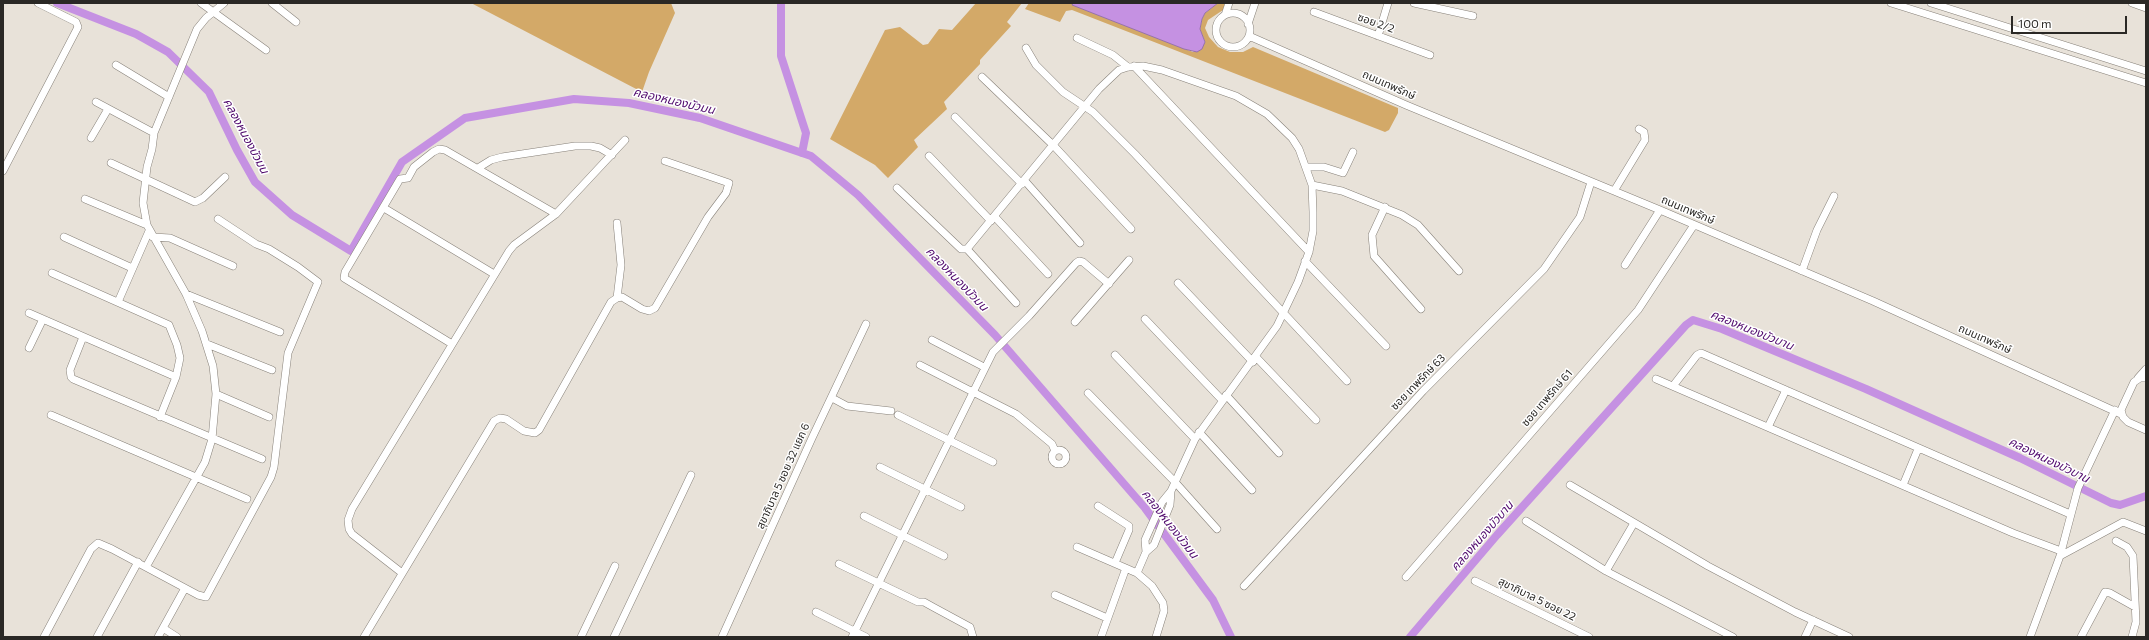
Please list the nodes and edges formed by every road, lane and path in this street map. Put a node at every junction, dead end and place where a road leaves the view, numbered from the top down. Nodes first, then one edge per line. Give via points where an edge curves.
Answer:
1 (38, 3) edge
2 (201, 3) edge
3 (224, 3) edge
4 (272, 3) edge
5 (1229, 3) edge
6 (1255, 3) edge
7 (1388, 3) edge
8 (1414, 3) edge
9 (1891, 3) edge
10 (1931, 3) edge
11 (2132, 3) edge
12 (1443, 6) edge
13 (2146, 8) edge
14 (213, 12) junction
15 (1314, 12) dead end
16 (1225, 15) junction
17 (1472, 16) dead end
18 (296, 22) dead end
19 (1248, 24) junction
20 (1248, 36) junction
21 (1378, 36) junction
22 (1078, 38) dead end
23 (1026, 48) dead end
24 (2078, 49) junction
25 (266, 50) dead end
26 (1430, 55) dead end
27 (2075, 61) junction
28 (116, 65) dead end
29 (1131, 67) junction
30 (2146, 71) edge
31 (982, 77) dead end
32 (2146, 83) edge
33 (169, 97) junction
34 (96, 102) dead end
35 (1084, 108) junction
36 (108, 109) junction
37 (955, 117) dead end
38 (1639, 128) dead end
39 (154, 133) junction
40 (92, 138) dead end
41 (625, 140) dead end
42 (1054, 146) junction
43 (1353, 152) dead end
44 (612, 155) junction
45 (929, 156) dead end
46 (665, 161) dead end
47 (111, 163) dead end
48 (1306, 167) junction
49 (478, 168) junction
50 (3, 171) edge
51 (225, 177) dead end
52 (147, 179) junction
53 (1591, 182) junction
54 (1023, 183) junction
55 (1312, 185) junction
56 (897, 188) dead end
57 (1614, 191) junction
58 (1834, 196) dead end
59 (85, 199) dead end
60 (1385, 207) junction
61 (384, 208) junction
62 (1660, 210) junction
63 (556, 214) junction
64 (218, 219) dead end
65 (993, 219) junction
66 (617, 223) dead end
67 (1694, 225) junction
68 (1131, 229) dead end
69 (150, 231) junction
70 (64, 237) dead end
71 (1080, 243) dead end
72 (967, 249) junction
73 (1309, 252) junction
74 (1129, 260) dead end
75 (1305, 261) junction
76 (1626, 265) dead end
77 (233, 266) dead end
78 (132, 268) junction
79 (1459, 271) dead end
80 (1802, 271) junction
81 (52, 273) dead end
82 (494, 274) junction
83 (1048, 274) dead end
84 (1178, 283) dead end
85 (1109, 284) junction
86 (186, 294) junction
87 (617, 298) junction
88 (118, 302) junction
89 (1016, 303) dead end
90 (1421, 309) dead end
91 (29, 313) dead end
92 (1284, 314) junction
93 (42, 319) junction
94 (1145, 319) dead end
95 (1075, 322) dead end
96 (866, 324) dead end
97 (280, 332) dead end
98 (83, 337) junction
99 (932, 340) dead end
100 (207, 344) junction
101 (452, 344) junction
102 (1386, 346) dead end
103 (29, 348) dead end
104 (1115, 355) dead end
105 (1254, 359) junction
106 (920, 365) dead end
107 (984, 367) junction
108 (2146, 369) edge
109 (272, 370) dead end
110 (176, 377) junction
111 (2146, 378) edge
112 (1656, 379) dead end
113 (2136, 380) junction
114 (1347, 381) dead end
115 (1673, 386) junction
116 (1786, 390) junction
117 (973, 391) junction
118 (1088, 393) dead end
119 (216, 394) junction
120 (832, 398) junction
121 (1224, 398) junction
122 (2118, 412) junction
123 (52, 414) dead end
124 (160, 417) junction
125 (269, 417) dead end
126 (1316, 420) dead end
127 (1768, 427) junction
128 (2146, 430) edge
129 (1199, 432) junction
130 (212, 439) junction
131 (1196, 439) junction
132 (949, 440) junction
133 (1918, 449) junction
134 (1055, 451) dead end
135 (1279, 453) dead end
136 (262, 459) dead end
137 (993, 462) dead end
138 (880, 467) dead end
139 (691, 475) dead end
140 (197, 477) junction
141 (1175, 482) junction
142 (1570, 485) dead end
143 (1903, 485) junction
144 (925, 489) junction
145 (1252, 490) dead end
146 (1171, 491) junction
147 (247, 499) dead end
148 (1098, 506) dead end
149 (961, 507) dead end
150 (2070, 514) junction
151 (864, 516) dead end
152 (1526, 521) dead end
153 (1634, 523) junction
154 (1216, 529) dead end
155 (2146, 531) edge
156 (902, 536) junction
157 (2116, 541) dead end
158 (1077, 547) dead end
159 (1146, 552) junction
160 (2060, 553) junction
161 (944, 556) dead end
162 (138, 562) junction
163 (1115, 563) junction
164 (839, 564) dead end
165 (616, 566) dead end
166 (146, 567) junction
167 (1126, 568) junction
168 (1606, 571) junction
169 (402, 573) junction
170 (1137, 573) junction
171 (1406, 577) dead end
172 (1475, 580) dead end
173 (879, 583) junction
174 (1244, 586) dead end
175 (185, 588) junction
176 (1055, 595) dead end
177 (2135, 607) junction
178 (816, 612) dead end
179 (1107, 618) junction
180 (1813, 620) junction
181 (163, 628) junction
182 (854, 634) edge
183 (1160, 636) edge
184 (44, 637) edge
185 (97, 637) edge
186 (158, 637) edge
187 (177, 637) edge
188 (364, 637) edge
189 (581, 637) edge
190 (614, 637) edge
191 (722, 637) edge
192 (866, 637) edge
193 (973, 637) edge
194 (1101, 637) edge
195 (1589, 637) edge
196 (1733, 637) edge
197 (1805, 637) edge
198 (1849, 637) edge
199 (2030, 637) edge
200 (2081, 637) edge
201 (2132, 637) edge

1 - 50 street via 76,22 78,27
2 - 14 street
3 - 14 street
4 - 18 street
5 - 16 street
6 - 19 street
7 - 21 street
8 - 12 street
9 - 27 street
10 - 24 street
11 - 13 street
12 - 17 street
14 - 25 street
14 - 33 street via 197,29
15 - 21 street, ซอย 2/2
16 - 19 street via 1236,13
16 - 20 street via 1216,28 1222,42 1231,47 1237,46 1246,41
19 - 20 street
20 - 53 street, ถนนเทพรักษ์
21 - 26 street, ซอย 2/2
22 - 29 street
23 - 35 street via 1036,65 1063,92
24 - 27 street
24 - 30 street
27 - 32 street
28 - 33 street
29 - 35 street via 1112,75
29 - 48 street via 1162,70 1250,103 1267,114 1292,138
29 - 73 street
31 - 42 street
33 - 39 street
34 - 36 street
35 - 42 street
35 - 92 street via 1093,112 1135,154
36 - 39 street
36 - 40 street
37 - 54 street
38 - 57 street via 1644,132 1645,140
39 - 52 street
41 - 44 street
42 - 54 street
42 - 68 street
43 - 48 street via 1343,172 1324,167
44 - 49 street via 592,146 575,146 502,157
44 - 63 street
45 - 65 street
46 - 87 street via 729,183 726,193 708,217 655,308 649,311 622,297
47 - 52 street
48 - 55 street
49 - 61 street via 451,152 439,149 414,167 408,178 400,179
49 - 63 street
51 - 52 street via 203,198 195,202
52 - 69 street via 142,203
53 - 57 street, ถนนเทพรักษ์
53 - 174 street, ซอย เทพรักษ์ 63 via 1580,217 1544,269 1424,391
54 - 65 street
54 - 71 street
55 - 60 street via 1342,191
55 - 73 street via 1313,231
56 - 72 street via 961,250
57 - 62 street, ถนนเทพรักษ์
58 - 80 street via 1817,230
59 - 69 street
60 - 79 street via 1418,225
60 - 90 street via 1372,235 1374,256
61 - 82 street
61 - 101 street via 345,272 344,278
62 - 67 street, ถนนเทพรักษ์
62 - 76 street
63 - 82 street via 514,245
64 - 175 street via 298,267 318,282 288,353 271,477 209,593 202,597
65 - 72 street
65 - 83 street
66 - 87 street via 620,265
67 - 80 street, ถนนเทพรักษ์
67 - 171 street, ซอย เทพรักษ์ 61 via 1638,310
69 - 77 street
69 - 78 street
69 - 86 street
70 - 78 street
72 - 89 street
73 - 75 street
74 - 85 street
75 - 92 street
75 - 102 street
78 - 88 street
80 - 122 street, ถนนเทพรักษ์
81 - 88 street
82 - 101 street
84 - 105 street
85 - 95 street
85 - 107 street via 1079,261 996,348
86 - 97 street
86 - 100 street
87 - 169 street via 607,309 539,430 530,433 500,418 490,424
88 - 110 street via 169,325 179,352
91 - 93 street
92 - 105 street
92 - 114 street
93 - 98 street
93 - 103 street
94 - 121 street
96 - 120 street, สุขาภิบาล 5 ซอย 32 แยก 6
98 - 110 street
98 - 124 street via 70,370 71,377
99 - 107 street
100 - 109 street
100 - 119 street via 213,366
101 - 169 street via 356,502 348,520 352,534
104 - 131 street
105 - 121 street
105 - 126 street
106 - 117 street
107 - 117 street
108 - 113 street
110 - 124 street
111 - 113 street
112 - 115 street
113 - 122 street
115 - 116 street via 1701,353
115 - 127 street
116 - 127 street
116 - 133 street
117 - 132 street
117 - 134 street via 1016,414 1052,444
118 - 141 street
119 - 125 street
119 - 130 street
120 - 132 street via 847,406 894,413
120 - 191 street, สุขาภิบาล 5 ซอย 32 แยก 6 via 814,432
121 - 129 street
121 - 135 street
122 - 128 street, ถนนเทพรักษ์ via 2128,422
122 - 150 street via 2086,470
123 - 140 street
124 - 130 street
127 - 143 street
129 - 131 street
129 - 145 street
130 - 136 street
130 - 140 street
131 - 141 street
132 - 137 street
132 - 144 street
133 - 143 street
133 - 150 street
138 - 144 street
139 - 190 street
140 - 147 street
140 - 166 street
141 - 146 street
141 - 154 street
142 - 153 street
143 - 160 street
144 - 149 street
144 - 156 street
146 - 159 street via 1162,502 1145,540
146 - 159 street via 1170,505 1154,546
148 - 163 street via 1129,526
150 - 160 street
151 - 156 street
152 - 168 street
153 - 168 street
153 - 180 street via 1708,566
155 - 160 street via 2123,522
156 - 161 street
156 - 173 street
157 - 177 street via 2127,547 2133,556
158 - 163 street
159 - 170 street
160 - 199 street
162 - 166 street
162 - 184 street via 101,543 95,544
162 - 185 street
163 - 167 street
164 - 173 street
165 - 189 street
166 - 175 street
167 - 170 street
167 - 179 street
168 - 196 street
169 - 188 street
170 - 183 street via 1152,586 1163,604
172 - 195 street, สุขาภิบาล 5 ซอย 22
173 - 182 street
173 - 193 street via 918,602 924,602 970,627
175 - 181 street
176 - 179 street
177 - 200 street via 2110,593 2104,593
177 - 201 street via 2136,622
178 - 182 street
179 - 194 street
180 - 197 street
180 - 198 street
181 - 186 street
181 - 187 street
182 - 192 street

